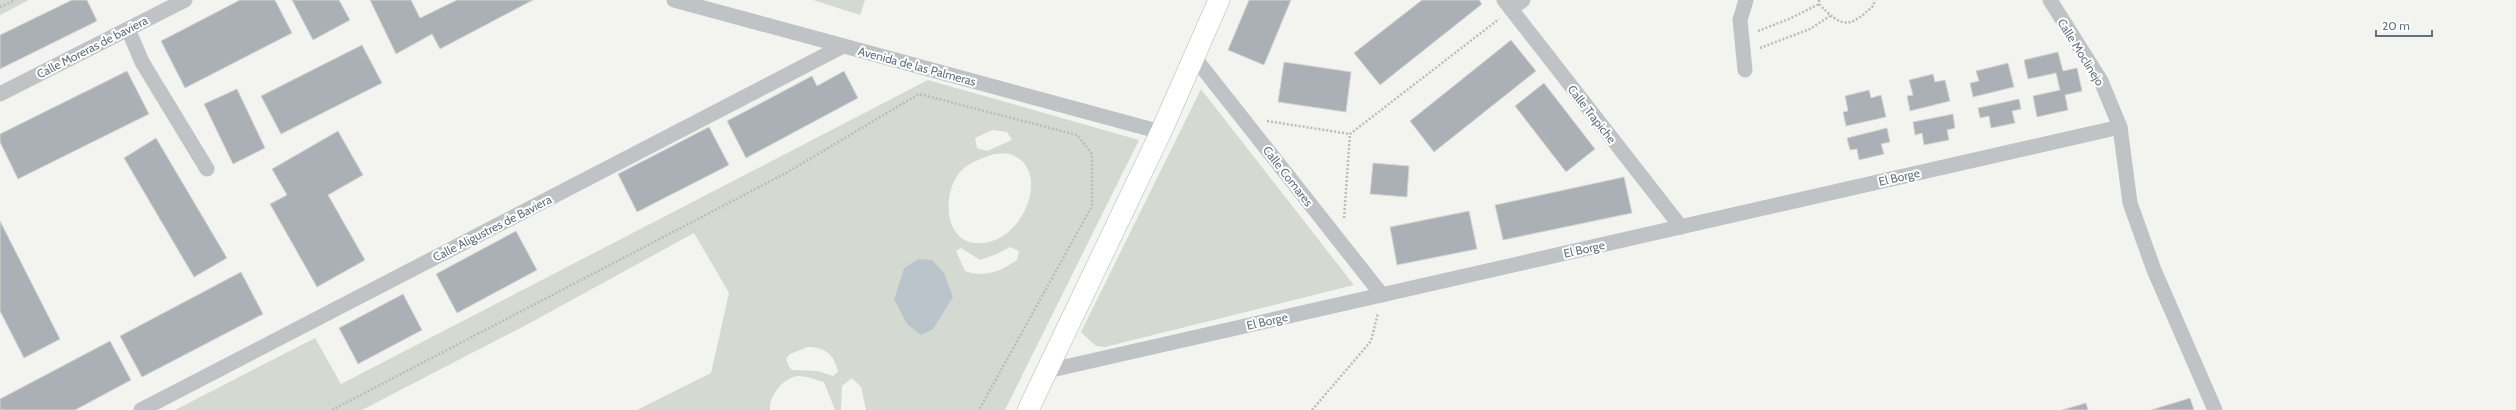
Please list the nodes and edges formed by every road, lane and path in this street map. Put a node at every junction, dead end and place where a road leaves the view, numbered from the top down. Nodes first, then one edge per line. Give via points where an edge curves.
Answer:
1 (15, 0) edge
2 (185, 0) edge
3 (674, 0) edge
4 (1219, 0) edge
5 (1524, 0) edge
6 (1746, 0) edge
7 (1819, 0) edge
8 (1874, 0) edge
9 (2050, 0) edge
10 (1819, 4) junction
11 (1508, 5) edge
12 (0, 7) edge
13 (1830, 16) junction
14 (128, 29) junction
15 (1742, 34) junction
16 (843, 46) junction
17 (1743, 51) junction
18 (1194, 57) junction
19 (1745, 70) dead end
20 (0, 94) edge
21 (1242, 118) junction
22 (2120, 127) junction
23 (1161, 132) junction
24 (1350, 134) junction
25 (207, 169) dead end
26 (1680, 228) junction
27 (1342, 244) junction
28 (1382, 295) junction
29 (1047, 371) junction
30 (141, 410) edge
31 (332, 410) edge
32 (979, 410) edge
33 (1028, 410) edge
34 (1312, 410) edge
35 (2216, 410) edge

1 - 12 path
2 - 14 street, Calle Moreras de baviera
3 - 16 street, Avenida de las Palmeras
4 - 18 street
5 - 11 street
6 - 15 street via 1740,20
7 - 10 path
8 - 13 path via 1874,5 1857,21 1850,23 1835,20
9 - 22 street, Calle Moclinejo via 2100,81
10 - 13 path
10 - 15 path via 1762,30
11 - 24 path
11 - 26 street, Calle Trapiche
13 - 17 path via 1810,29 1766,47
14 - 20 street, Calle Moreras de baviera
14 - 25 street via 142,62
15 - 17 street
16 - 23 street, Avenida de las Palmeras
16 - 30 street, Calle Aligustres de Baviera
17 - 19 street
18 - 21 street, Calle Comares
18 - 23 street
21 - 24 path
21 - 27 street, Calle Comares
22 - 26 street, El Borge
22 - 35 street, Calle Moclinejo via 2130,202 2154,270
23 - 29 street
24 - 27 path
26 - 28 street, El Borge
27 - 28 street, Calle Comares
28 - 29 street, El Borge
28 - 34 path via 1371,341
29 - 33 street
31 - 32 path via 786,173 919,94 1077,135 1092,154 1092,206

